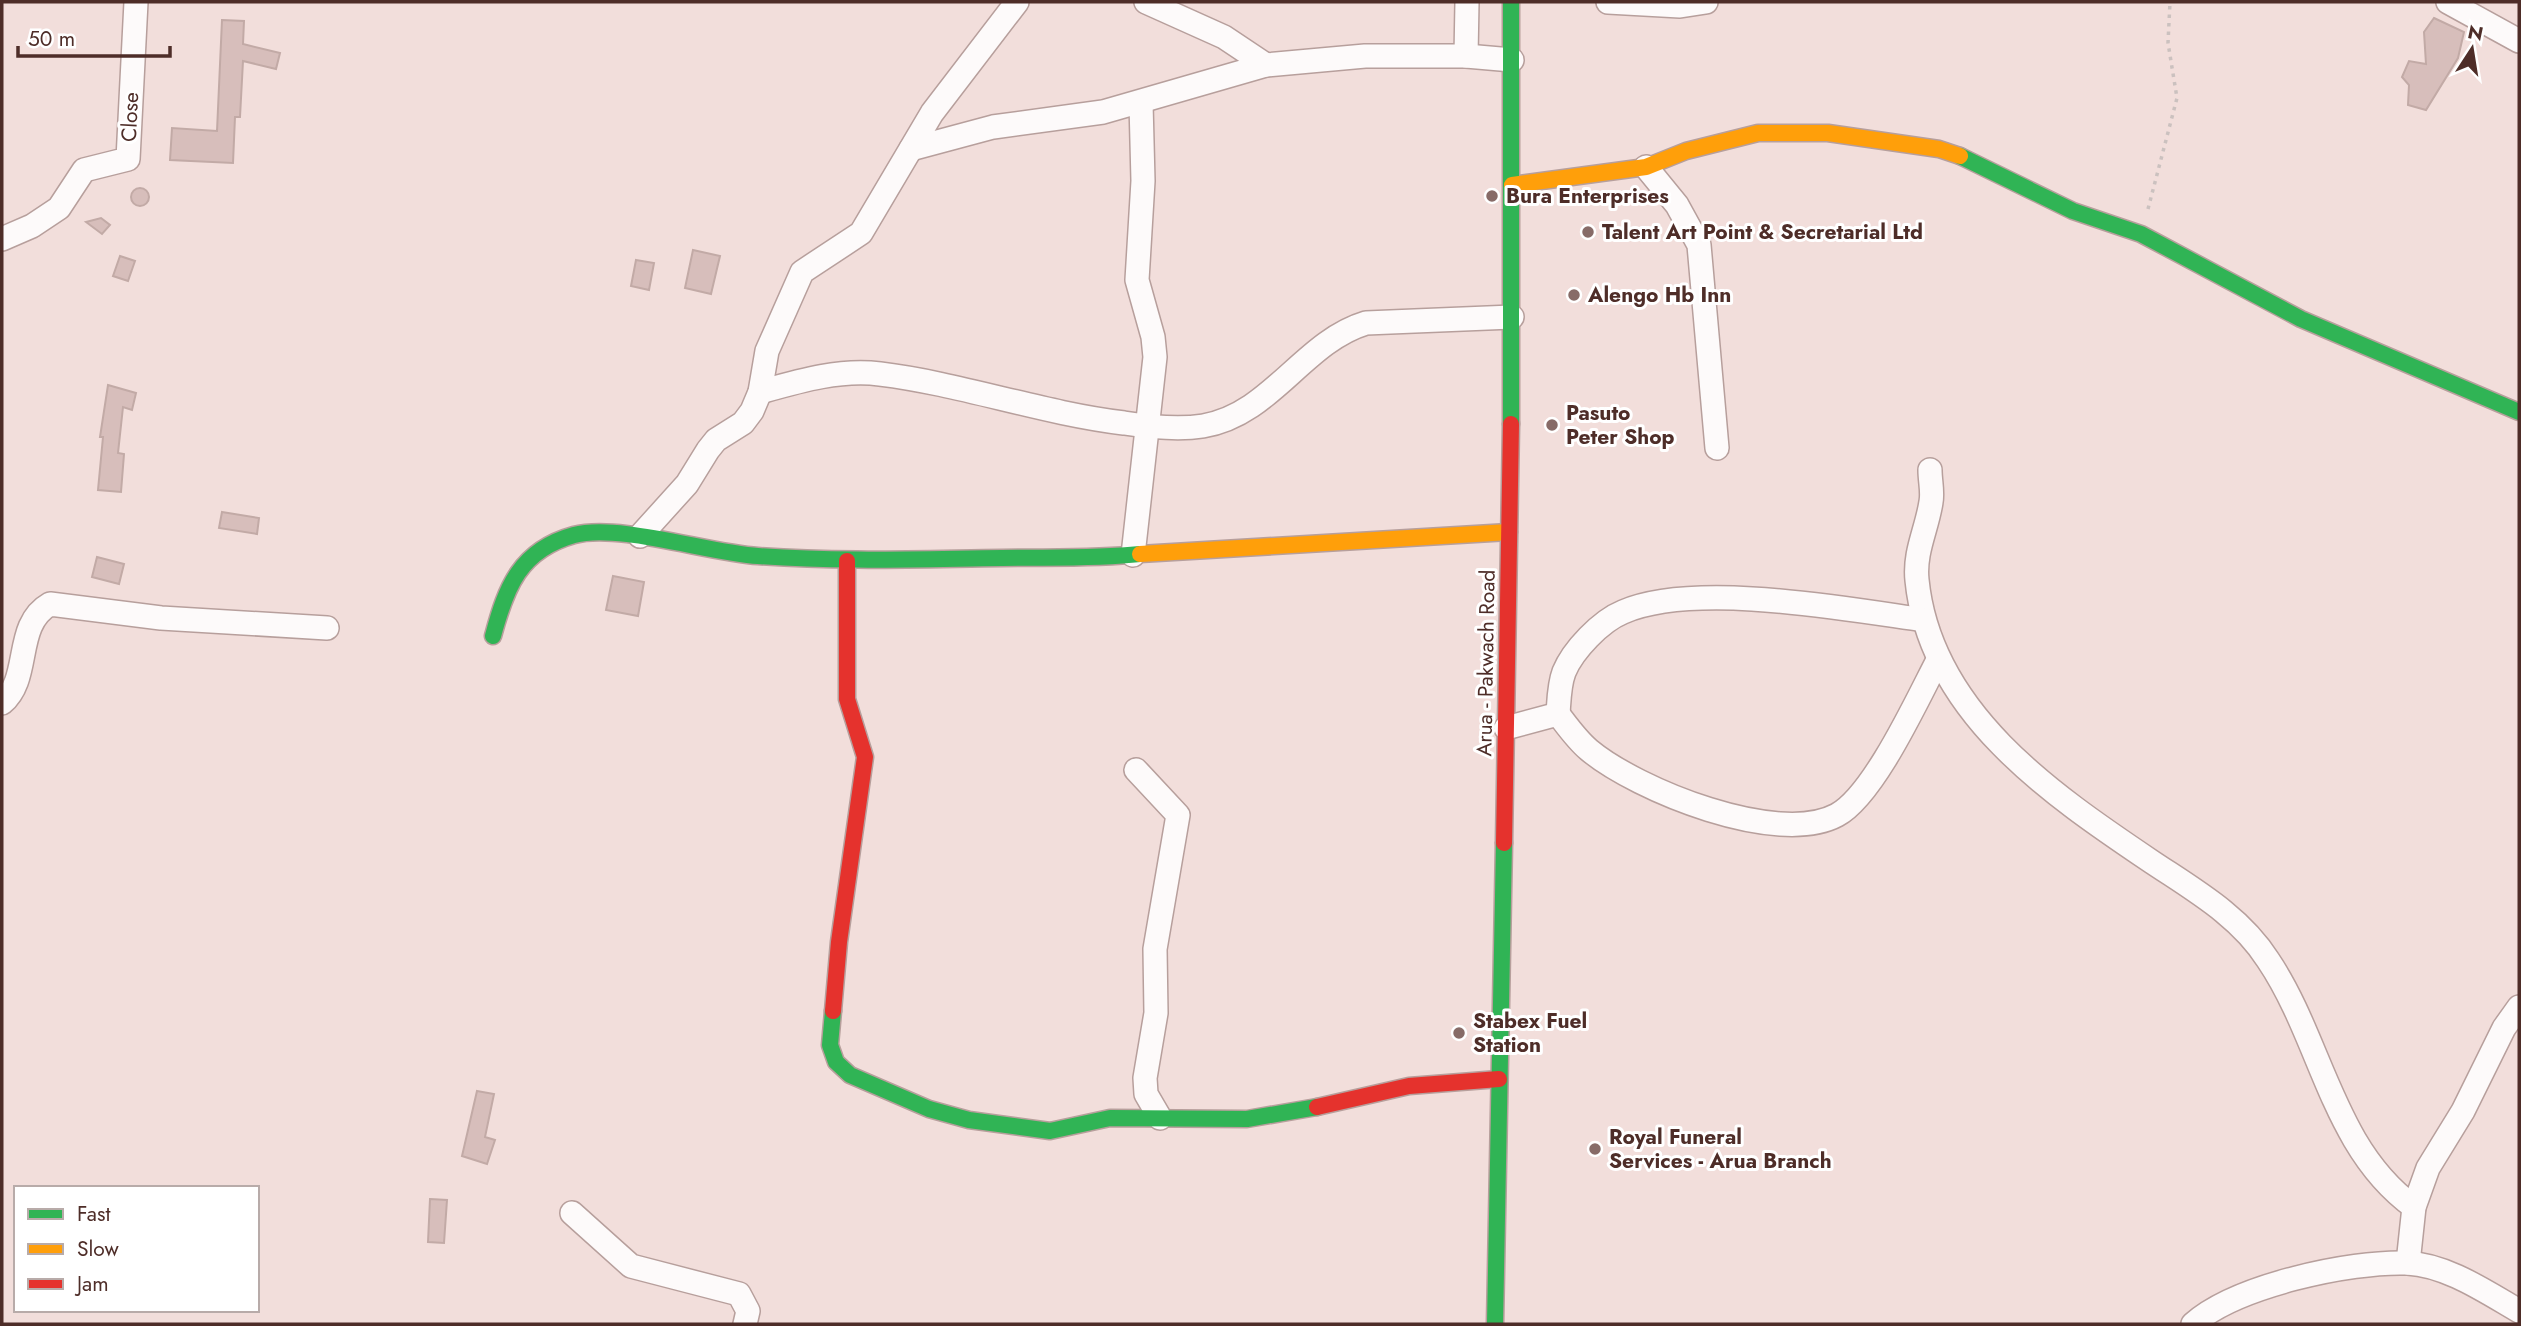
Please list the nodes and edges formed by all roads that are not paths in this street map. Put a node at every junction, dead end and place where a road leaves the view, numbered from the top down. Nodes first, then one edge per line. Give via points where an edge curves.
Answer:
1 (136, 2) edge
2 (1017, 2) edge
3 (1146, 2) edge
4 (1467, 2) edge
5 (1511, 2) edge
6 (1608, 2) edge
7 (1706, 2) edge
8 (2448, 2) edge
9 (2519, 41) edge
10 (1466, 56) junction
11 (1512, 60) junction
12 (1266, 65) junction
13 (1141, 103) junction
14 (911, 149) junction
15 (1646, 167) junction
16 (1512, 185) junction
17 (2, 239) edge
18 (1512, 317) junction
19 (760, 392) junction
20 (2519, 412) edge
21 (1146, 426) junction
22 (1717, 448) dead end
23 (1930, 470) dead end
24 (1509, 532) junction
25 (640, 536) junction
26 (1133, 555) junction
27 (847, 561) junction
28 (1924, 620) junction
29 (327, 628) dead end
30 (494, 636) dead end
31 (1938, 660) junction
32 (2, 703) edge
33 (1558, 714) junction
34 (1506, 728) junction
35 (1136, 770) dead end
36 (2519, 1007) edge
37 (1500, 1079) junction
38 (1160, 1118) junction
39 (2414, 1207) junction
40 (572, 1213) dead end
41 (2408, 1263) junction
42 (2519, 1311) edge
43 (746, 1324) edge
44 (1495, 1324) edge
45 (2193, 1324) edge

1 - 17 street, Close via 128,159 83,170 59,208
2 - 14 street via 932,113
3 - 12 street via 1224,37
4 - 10 street
5 - 11 street, Arua - Pakwach Road
6 - 7 street via 1663,6
8 - 9 street
10 - 11 street
10 - 12 street via 1365,56
11 - 16 street, Arua - Pakwach Road
12 - 13 street
13 - 14 street via 1085,116 993,127
13 - 21 street via 1138,280 1155,347
14 - 19 street via 861,233 803,272 767,351
15 - 16 street
15 - 20 street via 1686,151 1758,133 1828,133 1886,140 1970,159 2073,211 2141,234 2301,319
15 - 22 street via 1677,205 1699,246
16 - 18 street, Arua - Pakwach Road
18 - 21 street via 1366,323 1334,338 1242,413 1202,426
18 - 24 street, Arua - Pakwach Road
19 - 21 street via 832,374 879,374 1079,418
19 - 25 street via 743,423 716,440 687,484
21 - 26 street
23 - 28 street via 1932,499 1917,579
24 - 26 street
24 - 34 street, Arua - Pakwach Road
25 - 27 street via 743,554
25 - 30 street via 575,535 547,547 514,575
26 - 27 street
27 - 38 street via 847,699 865,757 839,942 831,1032 836,1062 850,1075 891,1094 969,1120 1050,1131 1110,1118
28 - 31 street
28 - 33 street via 1761,601 1683,598 1643,606 1620,612 1579,650 1565,671
29 - 32 street via 208,622 50,604 28,627 13,688
31 - 33 street via 1865,786 1838,814 1810,823 1751,822 1656,788 1588,750
31 - 39 street via 1979,721 2066,804 2237,923 2268,959 2365,1158 2386,1185
33 - 34 street
34 - 37 street, Arua - Pakwach Road
35 - 38 street via 1178,815 1155,949 1156,1013 1144,1078 1146,1094
36 - 39 street via 2428,1168
37 - 38 street via 1409,1086 1247,1119
37 - 44 street, Arua - Pakwach Road
39 - 41 street
40 - 43 street via 631,1266 739,1294 748,1311
41 - 42 street via 2465,1280
41 - 45 street via 2288,1280 2205,1314

